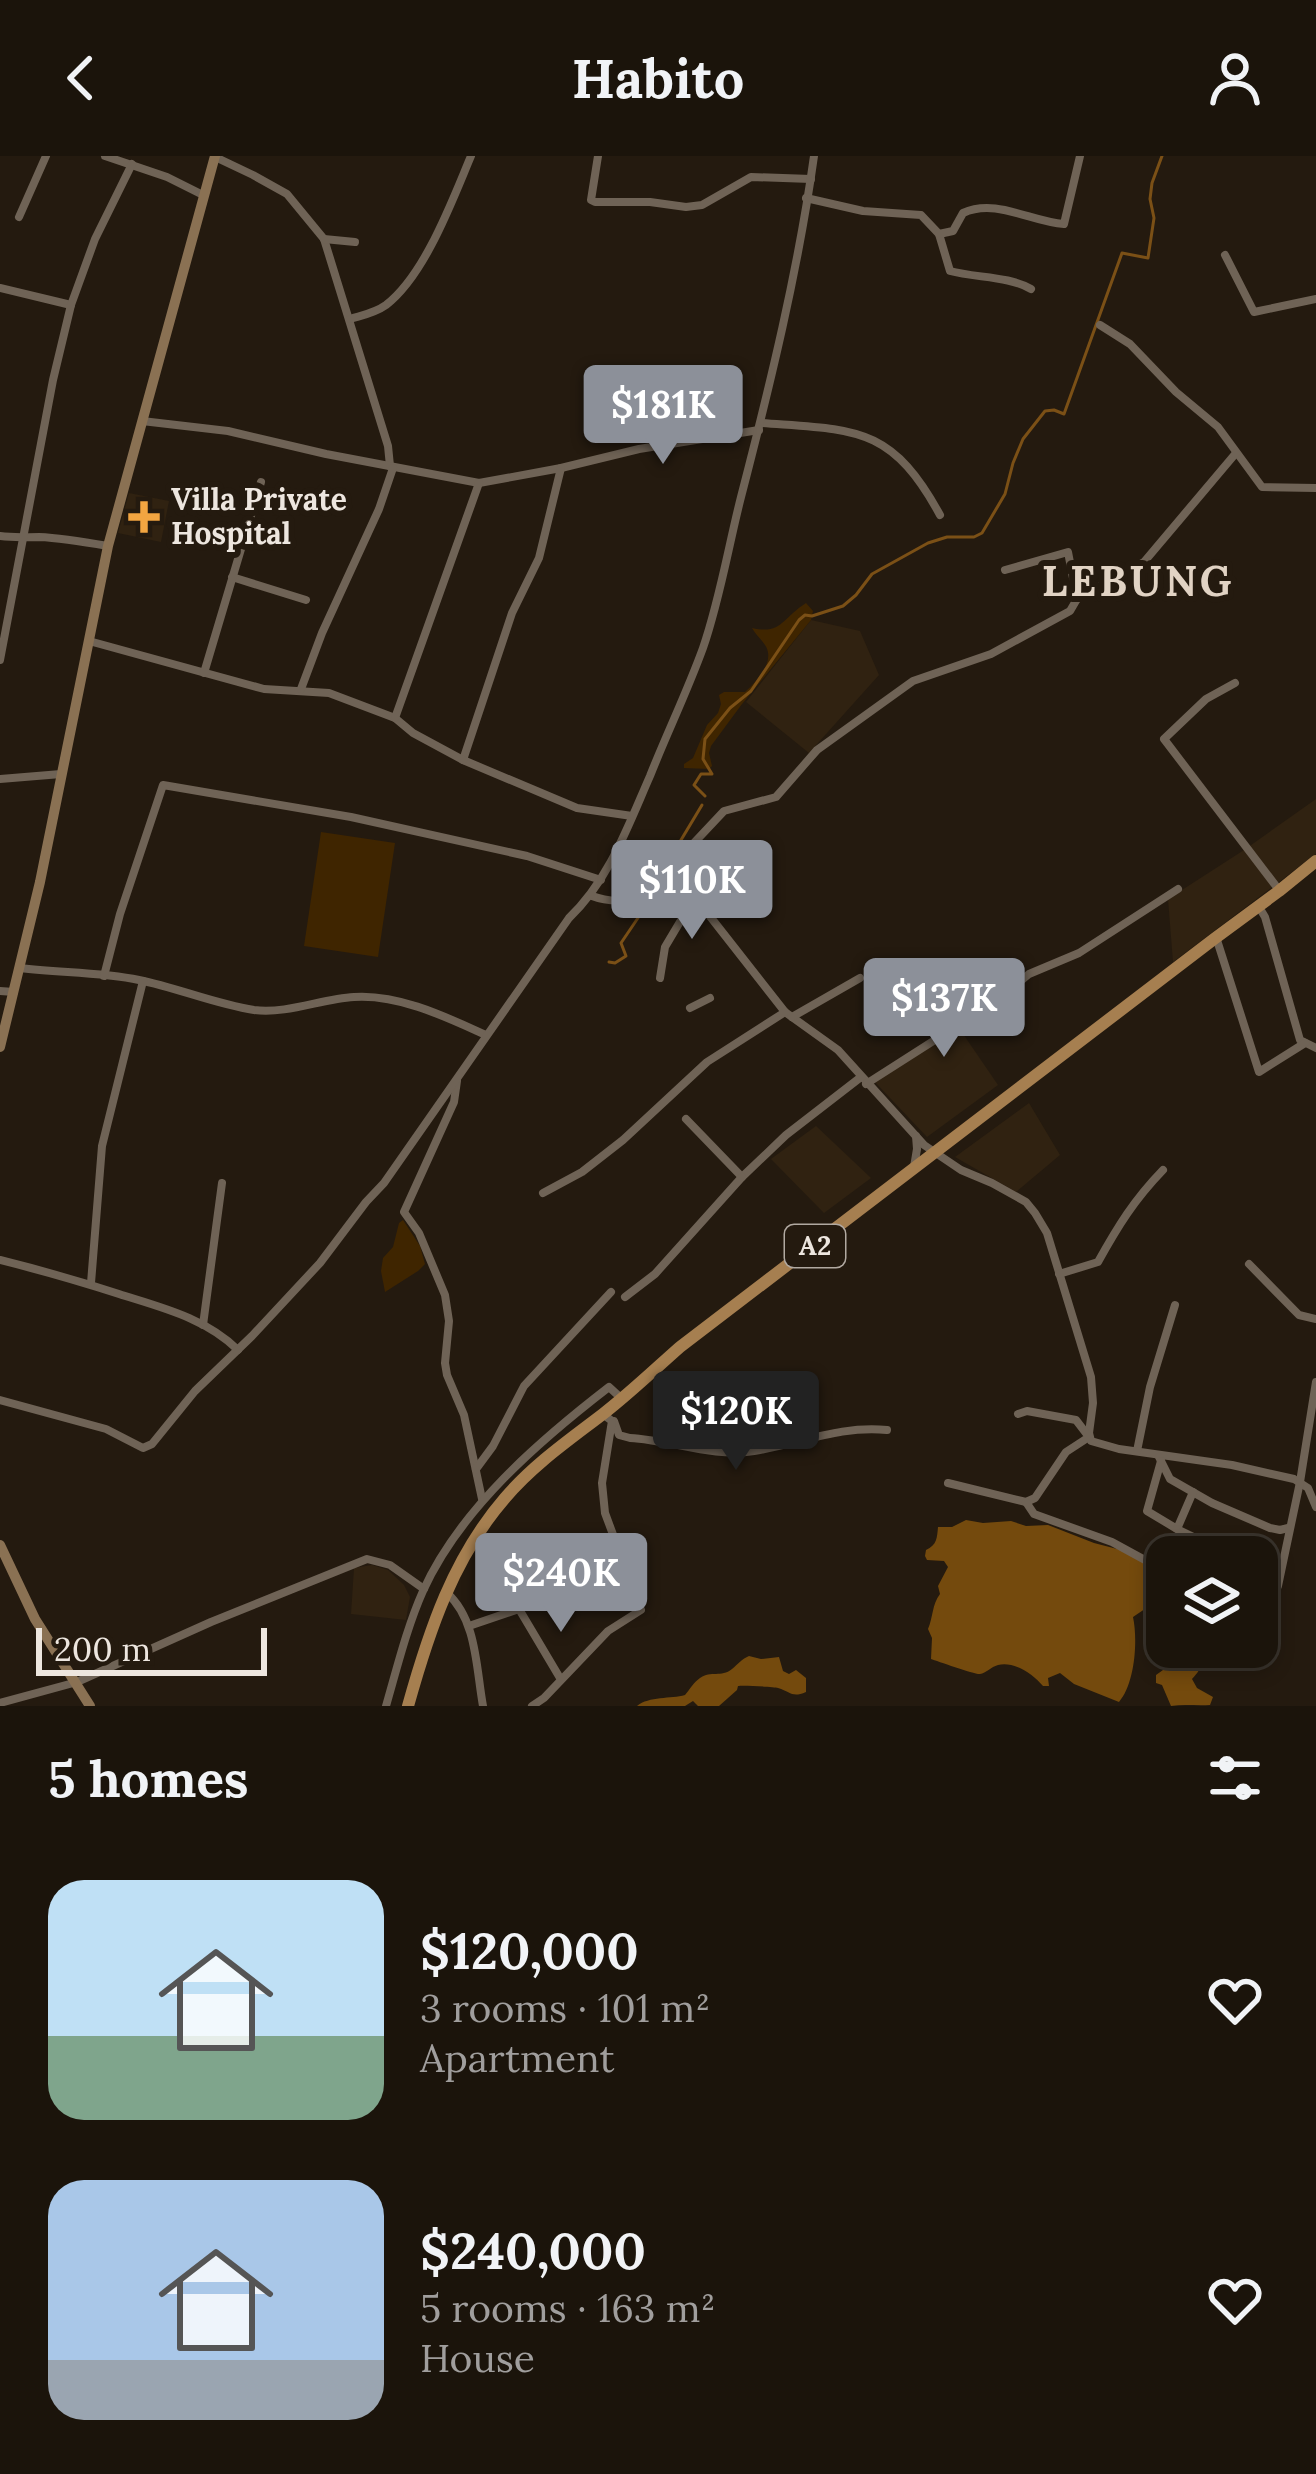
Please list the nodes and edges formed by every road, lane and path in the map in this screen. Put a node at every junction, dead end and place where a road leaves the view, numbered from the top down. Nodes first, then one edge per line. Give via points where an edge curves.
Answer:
1 (46, 156) edge
2 (105, 156) edge
3 (472, 156) edge
4 (598, 156) edge
5 (814, 156) edge
6 (1081, 156) edge
7 (215, 157) edge
8 (132, 164) junction
9 (811, 179) junction
10 (203, 195) junction
11 (806, 198) junction
12 (19, 217) dead end
13 (939, 234) junction
14 (324, 239) junction
15 (355, 242) dead end
16 (1225, 255) dead end
17 (0, 288) edge
18 (1031, 289) dead end
19 (1316, 299) edge
20 (71, 305) junction
21 (350, 319) junction
22 (1100, 326) dead end
23 (142, 421) junction
24 (761, 426) junction
25 (1236, 453) junction
26 (391, 467) junction
27 (561, 468) junction
28 (261, 482) dead end
29 (479, 483) junction
30 (1316, 488) edge
31 (940, 515) dead end
32 (0, 536) edge
33 (21, 539) junction
34 (108, 546) junction
35 (1005, 570) dead end
36 (232, 577) junction
37 (1077, 599) junction
38 (305, 600) dead end
39 (87, 640) junction
40 (0, 660) edge
41 (204, 673) junction
42 (1234, 683) dead end
43 (301, 689) junction
44 (395, 718) junction
45 (464, 760) junction
46 (62, 774) junction
47 (0, 779) edge
48 (632, 816) junction
49 (1316, 860) edge
50 (602, 880) junction
51 (1178, 889) dead end
52 (1280, 891) junction
53 (592, 896) junction
54 (691, 900) junction
55 (1259, 907) junction
56 (1216, 937) junction
57 (18, 968) junction
58 (104, 976) junction
59 (660, 978) dead end
60 (860, 978) dead end
61 (143, 981) junction
62 (7, 991) edge
63 (710, 998) dead end
64 (690, 1008) dead end
65 (789, 1015) junction
66 (486, 1035) junction
67 (1305, 1043) junction
68 (0, 1047) edge
69 (1316, 1048) edge
70 (457, 1080) junction
71 (863, 1081) junction
72 (686, 1119) dead end
73 (916, 1136) junction
74 (933, 1153) junction
75 (913, 1169) junction
76 (1163, 1170) dead end
77 (742, 1177) junction
78 (222, 1184) dead end
79 (543, 1193) dead end
80 (0, 1260) edge
81 (1249, 1264) dead end
82 (1059, 1274) junction
83 (91, 1283) junction
84 (611, 1292) dead end
85 (625, 1297) dead end
86 (1175, 1305) dead end
87 (1316, 1319) edge
88 (203, 1325) junction
89 (238, 1350) junction
90 (1316, 1382) edge
91 (621, 1398) junction
92 (0, 1400) edge
93 (1018, 1414) dead end
94 (607, 1417) junction
95 (886, 1430) dead end
96 (1089, 1437) junction
97 (1137, 1451) junction
98 (1305, 1453) junction
99 (1316, 1454) edge
100 (1160, 1459) junction
101 (476, 1469) junction
102 (1300, 1482) junction
103 (948, 1483) dead end
104 (1193, 1492) junction
105 (482, 1499) junction
106 (1026, 1502) junction
107 (1316, 1507) edge
108 (1288, 1528) junction
109 (1177, 1529) junction
110 (1191, 1536) edge
111 (0, 1545) edge
112 (622, 1559) junction
113 (1146, 1561) edge
114 (1280, 1569) joint
115 (1278, 1586) dead end
116 (424, 1589) junction
117 (446, 1592) junction
118 (519, 1609) junction
119 (469, 1626) junction
120 (561, 1680) junction
121 (77, 1682) junction
122 (393, 1683) junction
123 (413, 1689) junction
124 (0, 1703) edge
125 (90, 1706) edge
126 (386, 1706) edge
127 (408, 1706) edge
128 (482, 1706) edge
129 (532, 1706) edge

1 - 12 street
2 - 8 street
3 - 21 street via 410,278 388,303
4 - 9 street via 595,202 686,207 751,177
5 - 9 street
6 - 13 street via 1064,224 979,208
7 - 10 main road
7 - 14 street via 287,194
8 - 10 street
8 - 20 street
9 - 11 street
10 - 23 main road
11 - 13 street via 921,215
11 - 24 street
13 - 18 street via 950,272
14 - 15 street
14 - 21 street
16 - 19 street via 1254,312
17 - 20 street
20 - 33 street
21 - 26 street
22 - 25 street via 1152,364
23 - 26 street via 228,430
23 - 34 main road
24 - 27 street
24 - 31 street via 847,430 880,441 912,470
24 - 48 street via 702,650
25 - 30 street via 1262,487
25 - 37 street via 1144,562
26 - 29 street
26 - 43 street
27 - 29 street
27 - 45 street via 539,557
28 - 36 street
29 - 44 street
32 - 33 street
33 - 34 street
33 - 40 street
34 - 39 main road
35 - 37 street via 1068,552
36 - 38 street
36 - 41 street
37 - 54 street via 1070,611 991,654 914,681 817,751 776,797 724,811 692,845
39 - 41 street
39 - 46 main road
41 - 43 street via 264,689
42 - 52 street via 1164,739
43 - 44 street
44 - 45 street
45 - 48 street via 577,808
46 - 47 street
46 - 57 main road
48 - 50 street
49 - 52 main road, A2
50 - 53 street
50 - 58 street via 351,817 163,785
51 - 71 street
52 - 55 main road, A2
53 - 54 street
53 - 66 street
54 - 59 street via 665,947
54 - 65 street
55 - 56 main road, A2
55 - 67 street
56 - 67 street via 1259,1072
56 - 74 main road, A2
57 - 58 street
57 - 62 main road
58 - 61 street
60 - 65 street
61 - 66 street via 270,1011 372,997
61 - 83 street via 102,1146
62 - 68 main road
63 - 64 street
65 - 71 street via 838,1050
65 - 79 street via 707,1062 623,1140
66 - 70 street
67 - 69 street
70 - 89 street via 320,1263
70 - 101 street via 404,1213 445,1295 447,1375
71 - 73 street
71 - 77 street
72 - 77 street
73 - 74 street
73 - 75 street
74 - 75 main road, A2
74 - 82 street via 1026,1202 1047,1233
75 - 91 main road, A2
76 - 82 street via 1114,1229 1099,1262
77 - 85 street
78 - 88 street
80 - 83 street
81 - 87 street via 1299,1315
82 - 96 street via 1091,1378
83 - 88 street
84 - 101 street via 524,1386
86 - 97 street
88 - 89 street
89 - 92 street via 143,1448 106,1429
90 - 98 street
91 - 94 main road, A2
91 - 105 street via 609,1387
93 - 96 street via 1076,1420
94 - 95 street via 630,1438 724,1451
94 - 112 street via 605,1513
94 - 117 main road, A2 via 548,1455 506,1496
96 - 97 street
96 - 106 street
97 - 100 street
98 - 99 street
98 - 102 street
100 - 102 street
100 - 104 street via 1171,1479
100 - 109 street via 1147,1511
101 - 105 street
102 - 107 street
102 - 108 street
103 - 106 street
104 - 108 street via 1248,1520
104 - 109 street
105 - 116 street
106 - 113 street via 1034,1514
108 - 114 street
109 - 110 street
111 - 121 main road
112 - 118 street via 567,1579
112 - 120 street via 641,1610 608,1630
114 - 115 street
116 - 121 street via 367,1558
116 - 122 street
117 - 119 street
117 - 123 main road, A2
118 - 119 street
118 - 120 street
119 - 128 street
120 - 129 street
121 - 124 street
121 - 125 main road
122 - 123 street
122 - 126 street
123 - 127 main road, A2

